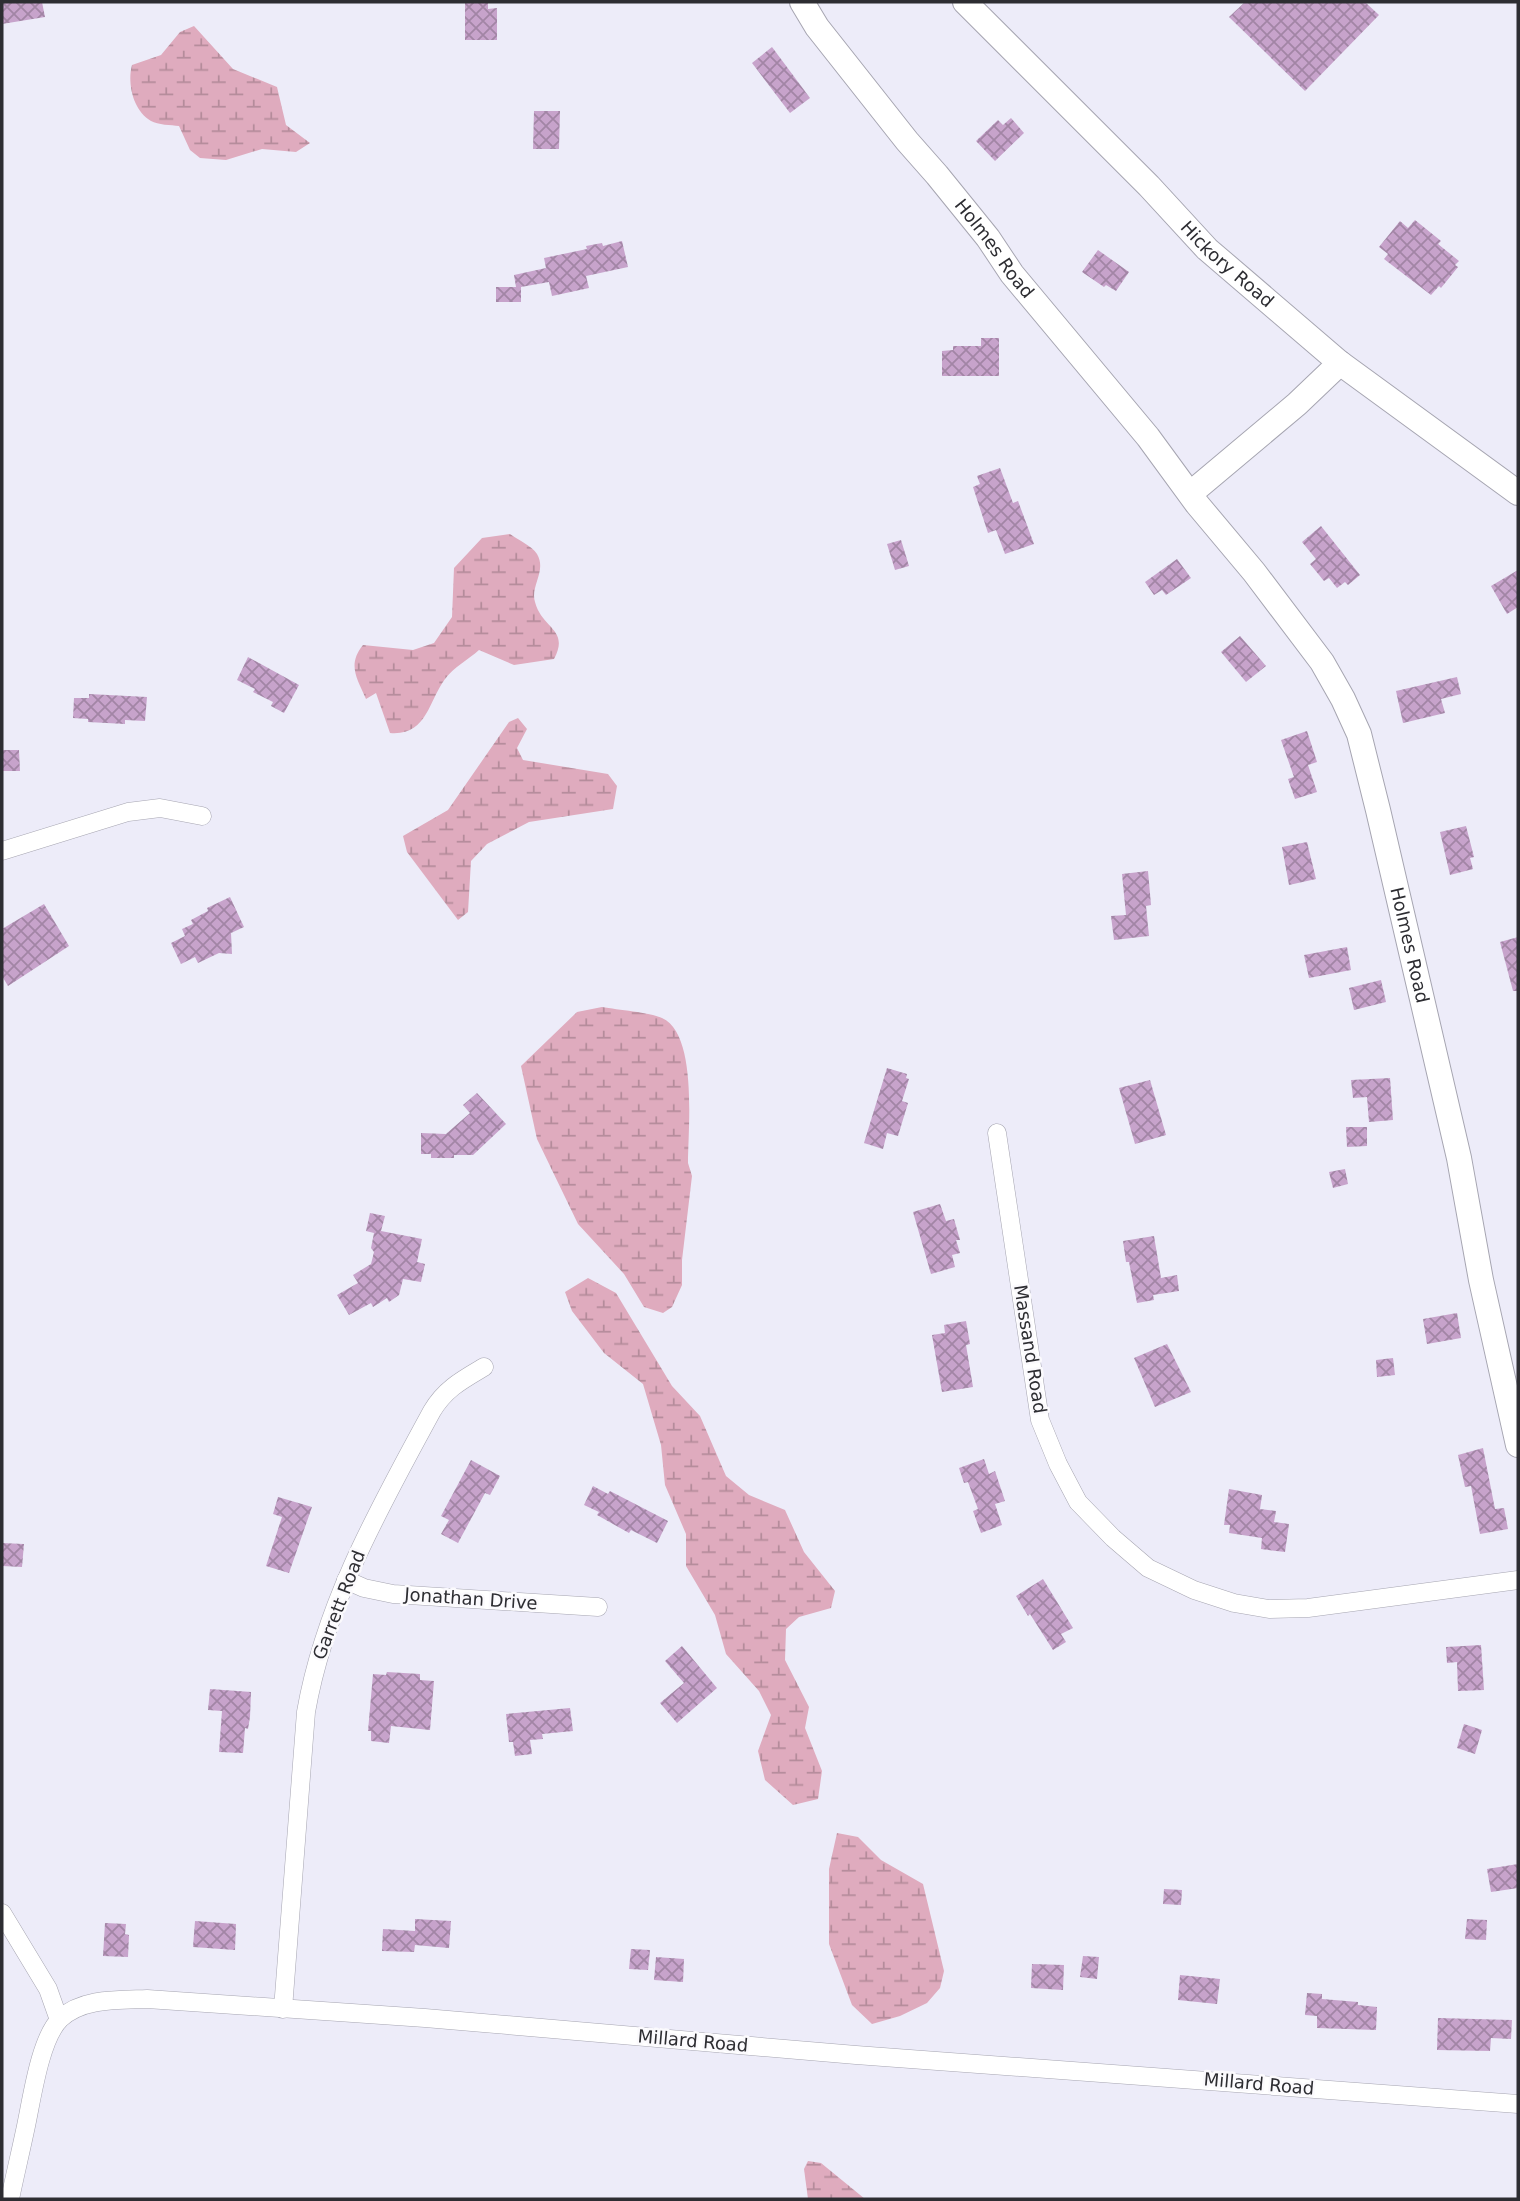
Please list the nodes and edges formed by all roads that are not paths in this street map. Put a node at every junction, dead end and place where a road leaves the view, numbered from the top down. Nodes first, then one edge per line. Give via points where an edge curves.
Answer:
1 (802, 2) edge
2 (965, 2) edge
3 (1340, 363) junction
4 (1191, 493) junction
5 (1518, 493) edge
6 (202, 816) dead end
7 (2, 851) edge
8 (997, 1133) dead end
9 (484, 1367) dead end
10 (1518, 1445) edge
11 (346, 1580) junction
12 (1518, 1580) edge
13 (598, 1607) dead end
14 (2, 1913) edge
15 (283, 2009) junction
16 (59, 2020) junction
17 (1518, 2104) edge
18 (10, 2199) edge

1 - 4 street, Holmes Road via 1012,274
2 - 3 street, Hickory Road via 1207,249
3 - 4 street
3 - 5 street, Hickory Road
4 - 10 street, Holmes Road via 1322,662 1359,734 1459,1158
6 - 7 street via 160,808 128,812
8 - 12 street, Massand Road via 1040,1420 1078,1502 1113,1538 1149,1568 1194,1590 1234,1604 1269,1609 1308,1608
9 - 11 street, Garrett Road via 440,1397
11 - 13 street, Jonathan Drive via 383,1593
11 - 15 street, Garrett Road via 326,1631 306,1712
14 - 16 street via 48,1989
15 - 16 street, Millard Road via 104,2001
15 - 17 street, Millard Road
16 - 18 street via 43,2051

